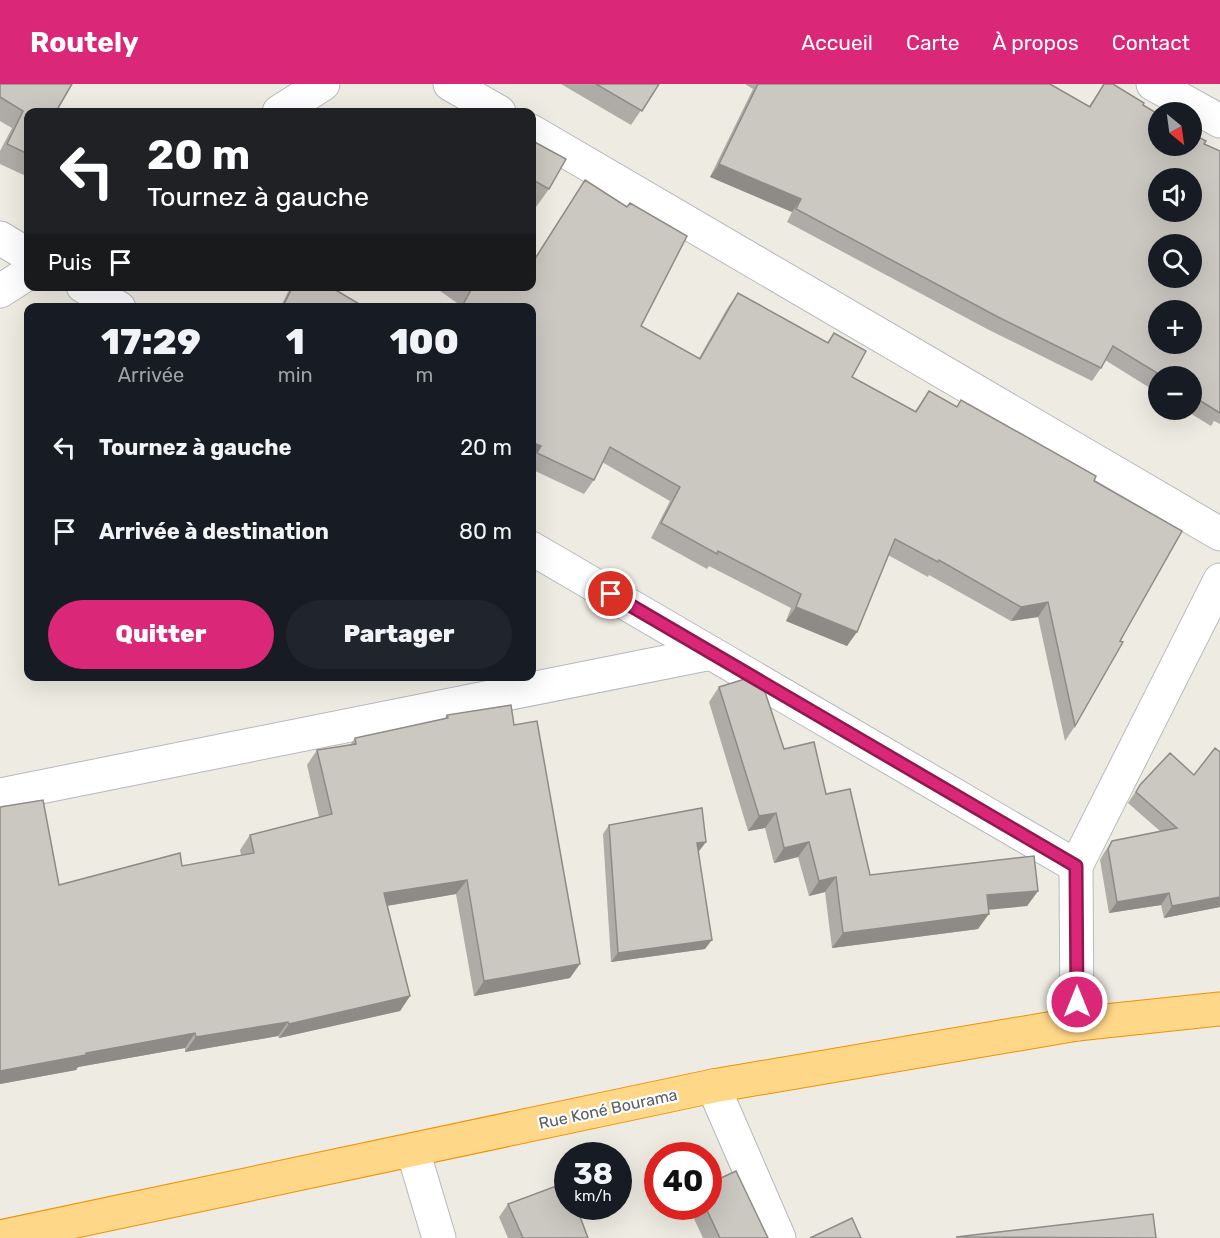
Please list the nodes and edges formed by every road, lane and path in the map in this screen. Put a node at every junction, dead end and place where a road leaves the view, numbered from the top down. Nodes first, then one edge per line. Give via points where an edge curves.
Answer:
1 (323, 84) edge
2 (450, 84) edge
3 (1153, 84) edge
4 (285, 108) edge
5 (492, 108) edge
6 (1220, 121) edge
7 (536, 134) edge
8 (0, 238) edge
9 (24, 253) edge
10 (24, 276) edge
11 (0, 291) edge
12 (91, 291) edge
13 (111, 303) edge
14 (1220, 534) edge
15 (536, 551) edge
16 (1220, 580) edge
17 (711, 653) junction
18 (0, 795) edge
19 (1076, 866) junction
20 (1220, 1009) edge
21 (1077, 1024) junction
22 (713, 1086) junction
23 (413, 1151) junction
24 (0, 1238) edge
25 (439, 1238) edge
26 (779, 1238) edge

1 - 4 street
2 - 5 street
3 - 6 street
7 - 14 street
8 - 9 street
10 - 11 street
12 - 13 street
15 - 17 street
16 - 19 street
17 - 18 street
17 - 19 street
19 - 21 street
20 - 21 highway, Rue Koné Bourama
21 - 22 highway, Rue Koné Bourama
22 - 23 highway, Rue Koné Bourama
22 - 26 street
23 - 24 highway, Rue Koné Bourama
23 - 25 street

